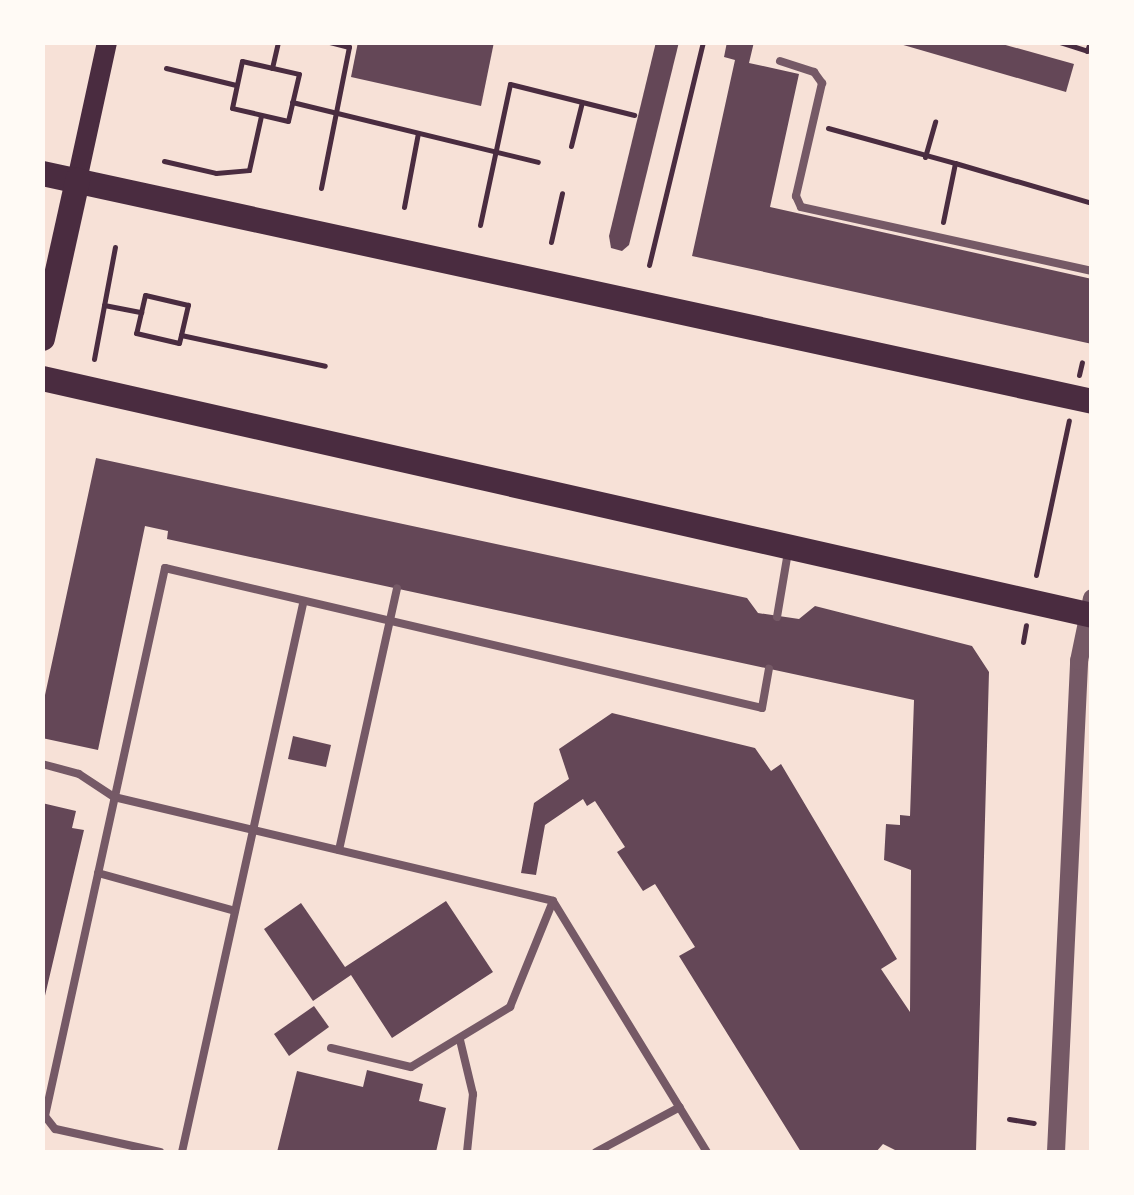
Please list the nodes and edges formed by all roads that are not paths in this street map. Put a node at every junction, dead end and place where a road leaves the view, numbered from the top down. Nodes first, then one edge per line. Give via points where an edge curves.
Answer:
1 (107, 42) edge
2 (780, 61) dead end
3 (42, 172) edge
4 (77, 180) junction
5 (1092, 271) edge
6 (42, 338) edge
7 (42, 378) edge
8 (1087, 398) edge
9 (789, 548) junction
10 (397, 588) dead end
11 (304, 604) junction
12 (1090, 609) edge
13 (777, 617) dead end
14 (389, 624) junction
15 (769, 669) dead end
16 (42, 764) edge
17 (114, 797) junction
18 (254, 830) junction
19 (339, 850) junction
20 (98, 873) junction
21 (553, 902) junction
22 (235, 911) junction
23 (460, 1040) junction
24 (331, 1048) dead end
25 (680, 1108) junction
26 (160, 1152) edge
27 (182, 1152) edge
28 (467, 1152) edge
29 (596, 1152) edge
30 (707, 1152) edge
31 (1056, 1152) edge

1 - 4 main road
2 - 5 lane via 814,72 822,83 796,196 801,207
3 - 4 main road
4 - 6 main road
4 - 8 main road
7 - 9 main road
9 - 12 main road
9 - 13 lane
10 - 14 lane
11 - 14 lane
11 - 17 lane via 166,568
11 - 18 lane
12 - 31 street via 1079,661
14 - 15 lane via 762,708
14 - 19 lane
16 - 17 lane via 78,774
17 - 18 lane
17 - 20 lane
18 - 19 lane
18 - 22 lane
19 - 21 lane
20 - 22 lane
20 - 26 lane via 45,1116 55,1129
21 - 23 lane via 510,1007
21 - 25 lane
22 - 27 lane
23 - 24 lane via 411,1068
23 - 28 lane via 473,1094
25 - 29 lane
25 - 30 lane

